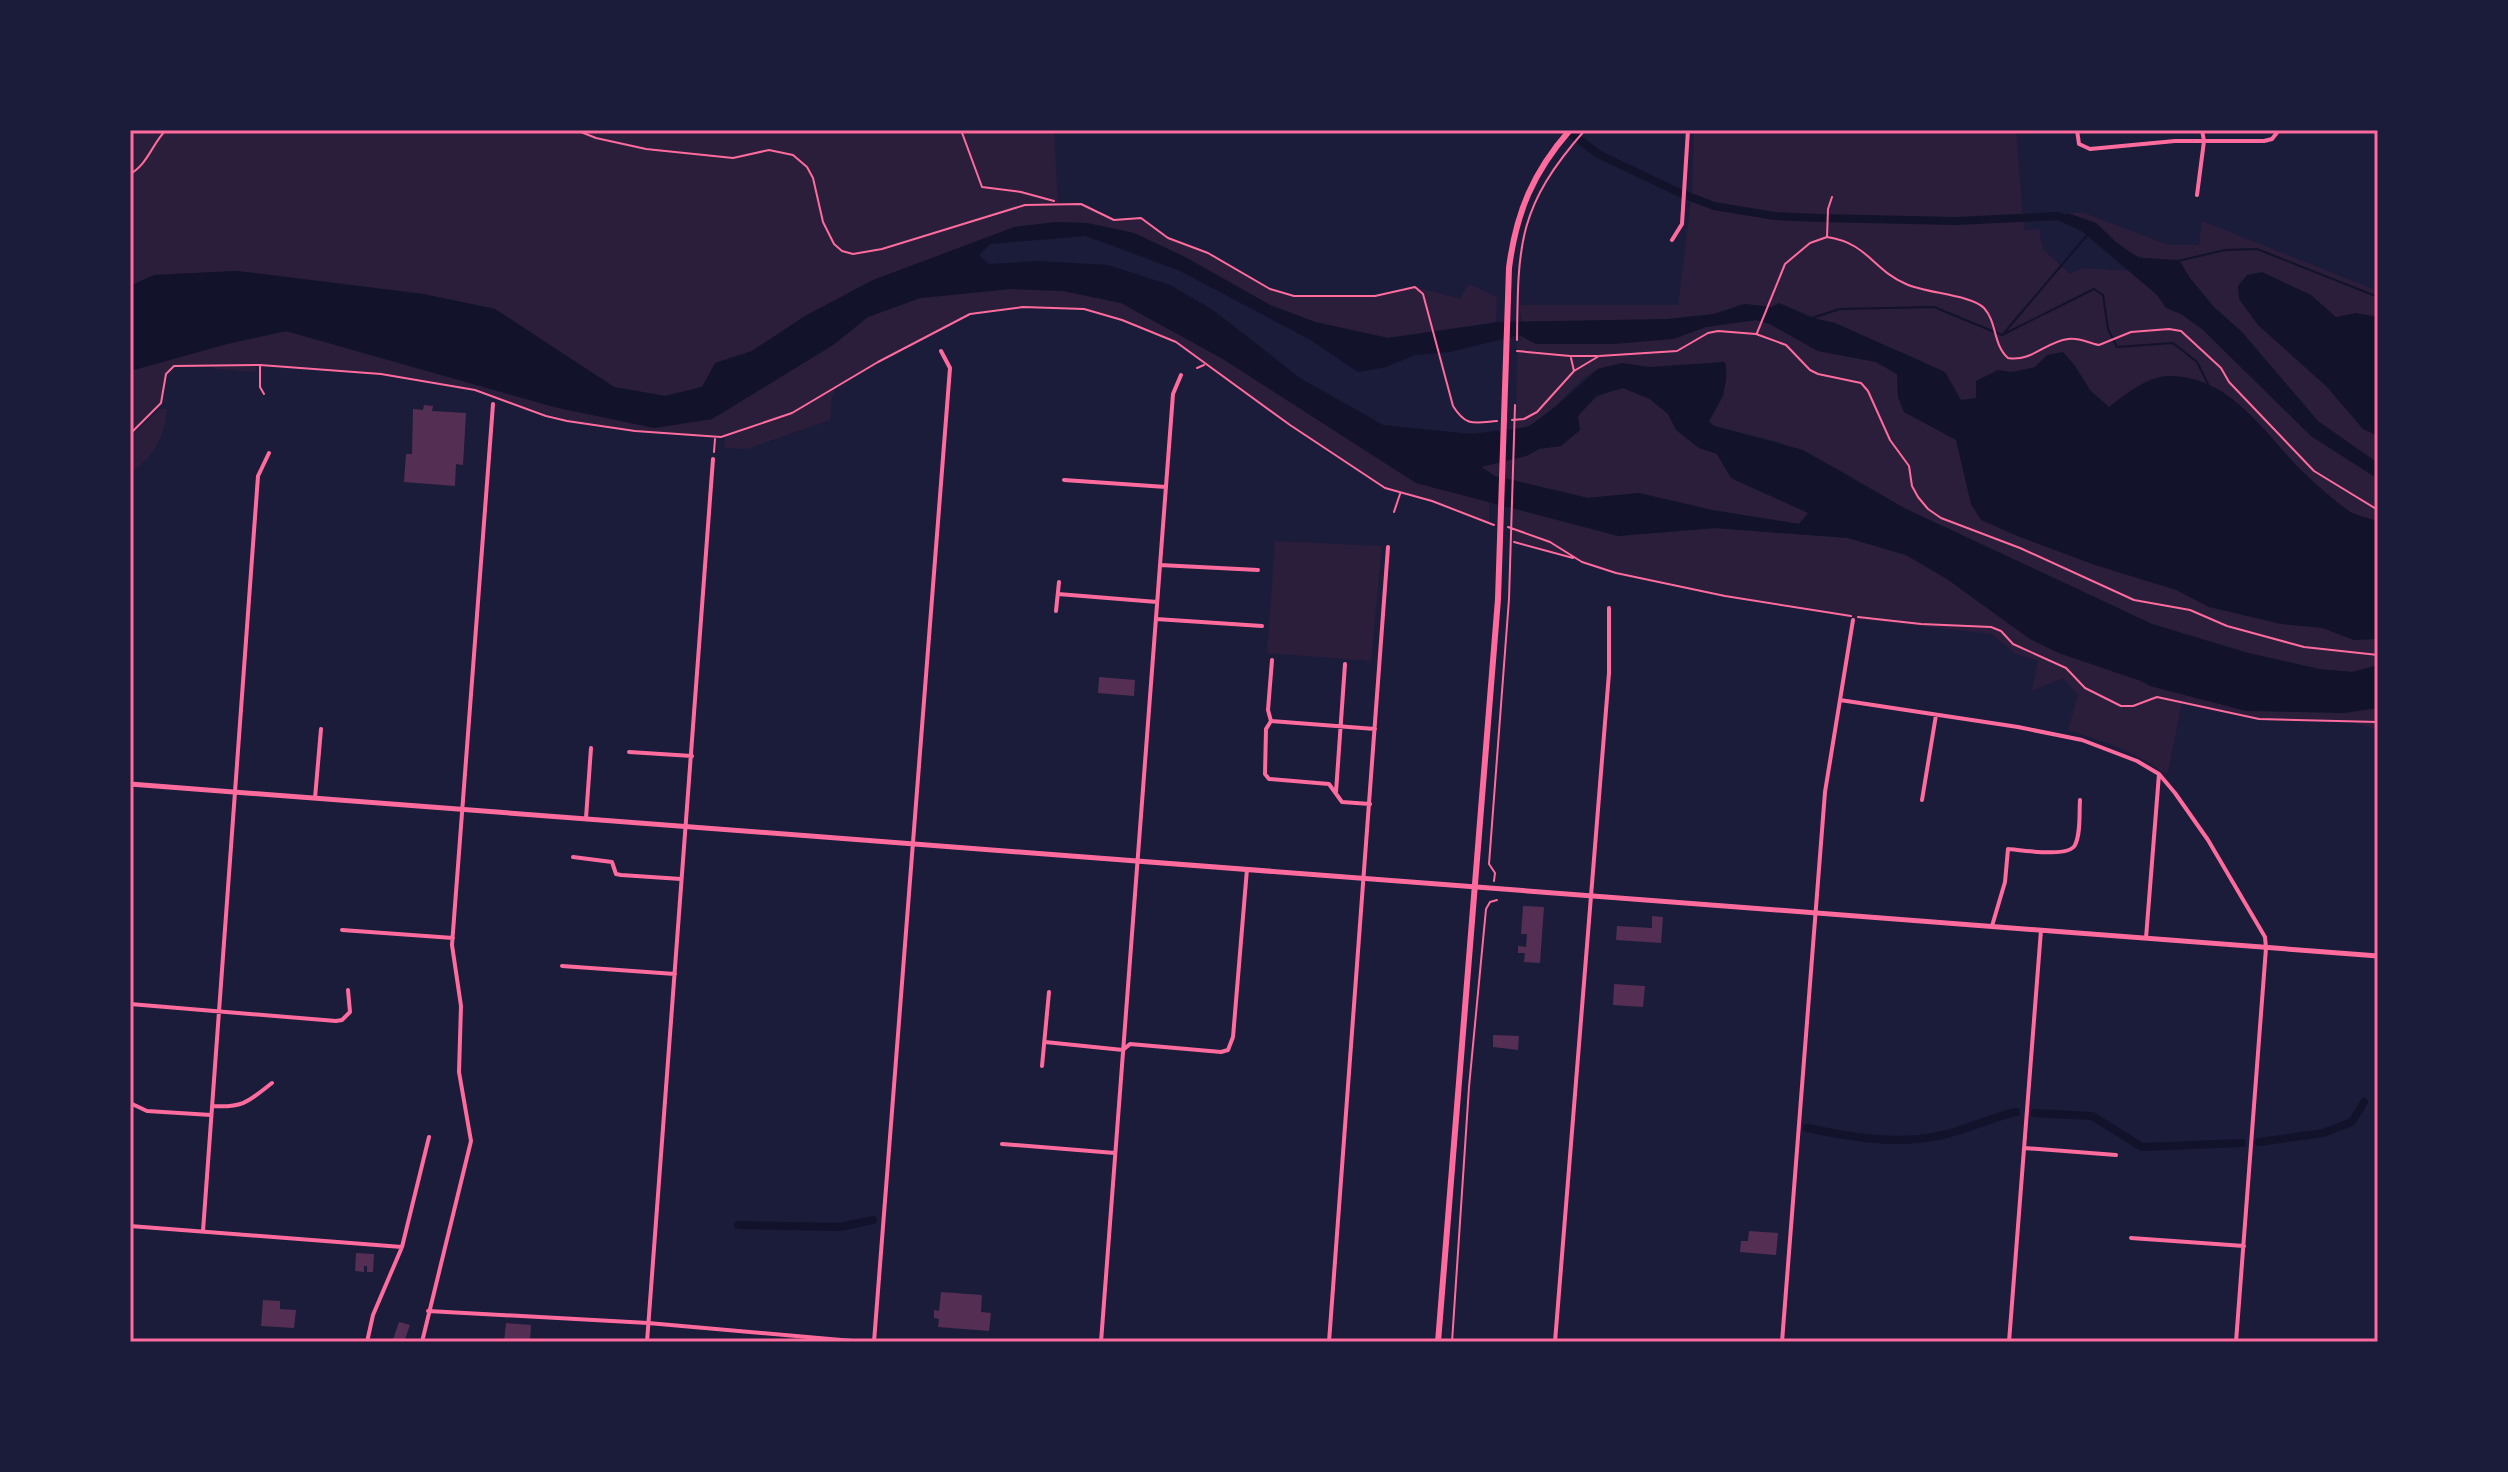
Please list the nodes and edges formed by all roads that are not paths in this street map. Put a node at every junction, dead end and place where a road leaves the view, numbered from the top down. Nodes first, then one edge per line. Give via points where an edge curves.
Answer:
1 (1570, 130) edge
2 (1688, 130) edge
3 (2077, 130) edge
4 (2202, 130) edge
5 (2279, 130) edge
6 (2204, 141) junction
7 (2197, 195) dead end
8 (1672, 240) dead end
9 (941, 351) dead end
10 (1181, 375) dead end
11 (493, 404) dead end
12 (269, 453) dead end
13 (713, 459) road end
14 (1064, 480) dead end
15 (1166, 487) junction
16 (1388, 547) dead end
17 (1160, 565) junction
18 (1258, 570) dead end
19 (1059, 582) dead end
20 (1058, 594) junction
21 (1157, 602) junction
22 (1609, 608) dead end
23 (1056, 611) dead end
24 (1156, 619) junction
25 (1853, 620) dead end
26 (1262, 626) dead end
27 (1272, 660) dead end
28 (1345, 664) dead end
29 (1840, 700) junction
30 (1936, 715) junction
31 (1271, 721) junction
32 (1341, 726) junction
33 (321, 729) dead end
34 (1375, 729) junction
35 (591, 748) dead end
36 (629, 752) dead end
37 (692, 756) junction
38 (2159, 774) junction
39 (130, 784) edge
40 (236, 792) junction
41 (1336, 795) junction
42 (315, 798) junction
43 (1922, 800) dead end
44 (2080, 800) dead end
45 (1370, 804) junction
46 (461, 809) junction
47 (586, 818) junction
48 (687, 826) junction
49 (911, 844) junction
50 (573, 857) dead end
51 (1137, 860) junction
52 (1247, 869) junction
53 (1363, 877) junction
54 (681, 879) junction
55 (1474, 886) junction
56 (1589, 895) junction
57 (1815, 912) junction
58 (1992, 926) junction
59 (342, 930) dead end
60 (2041, 930) junction
61 (453, 938) junction
62 (2146, 938) junction
63 (2266, 948) junction
64 (2378, 956) edge
65 (562, 966) dead end
66 (675, 974) junction
67 (348, 990) dead end
68 (1049, 992) dead end
69 (130, 1004) edge
70 (219, 1011) junction
71 (1045, 1042) junction
72 (1123, 1050) junction
73 (1042, 1066) dead end
74 (272, 1083) dead end
75 (130, 1103) edge
76 (212, 1106) junction
77 (211, 1115) junction
78 (429, 1137) dead end
79 (1002, 1144) dead end
80 (2024, 1148) junction
81 (1115, 1153) junction
82 (2116, 1155) dead end
83 (130, 1226) edge
84 (203, 1231) junction
85 (2131, 1238) dead end
86 (2244, 1246) junction
87 (402, 1247) junction
88 (428, 1311) junction
89 (648, 1323) junction
90 (367, 1342) edge
91 (422, 1342) edge
92 (647, 1342) edge
93 (864, 1342) edge
94 (874, 1342) edge
95 (1101, 1342) edge
96 (1329, 1342) edge
97 (1438, 1342) edge
98 (1555, 1342) edge
99 (1782, 1342) edge
100 (2009, 1342) edge
101 (2236, 1342) edge

1 - 55 main road via 1530,186 1513,234 1498,599
2 - 8 street via 1682,224
3 - 6 street via 2081,147 2090,149
4 - 6 street
5 - 6 street via 2264,141
6 - 7 street
9 - 49 street via 950,368
10 - 15 street via 1173,394
11 - 46 street
12 - 40 street via 258,476
13 - 37 street
14 - 15 street
15 - 17 street
16 - 34 street
17 - 18 street
17 - 21 street
19 - 20 street
20 - 21 street
20 - 23 street
21 - 24 street
22 - 56 street via 1609,673
24 - 26 street
24 - 51 street
25 - 29 street
27 - 31 street
28 - 32 street
29 - 30 street
29 - 57 street via 1825,792
30 - 38 street via 2082,740
30 - 43 street
31 - 32 street
31 - 41 street via 1266,729 1265,774 1270,779 1329,784
32 - 34 street
32 - 41 street
33 - 42 street
34 - 45 street
35 - 47 street
36 - 37 street
37 - 48 street
38 - 62 street
38 - 63 street via 2208,840 2265,937
39 - 40 street
40 - 42 street
40 - 70 street
41 - 45 street via 1342,802
42 - 46 street
44 - 58 street via 2072,849 2008,849
45 - 53 street
46 - 47 street
46 - 61 street
47 - 48 street
48 - 49 street
48 - 54 street
49 - 51 street
49 - 94 street
50 - 54 street via 612,862 616,874
51 - 52 street
51 - 72 street
52 - 53 street
52 - 72 street via 1228,1050 1130,1044
53 - 55 street
53 - 96 street
54 - 66 street
55 - 56 street
55 - 97 main road
56 - 57 street
56 - 98 street
57 - 58 street
57 - 99 street
58 - 60 street
59 - 61 street
60 - 62 street
60 - 80 street
61 - 88 street via 461,1006 459,1072 471,1141
62 - 63 street
63 - 64 street
63 - 86 street
65 - 66 street
66 - 89 street
67 - 70 street via 350,1012 342,1020
68 - 71 street
69 - 70 street
70 - 76 street
71 - 72 street
71 - 73 street
72 - 81 street
74 - 76 street via 246,1104
75 - 77 street via 147,1111
76 - 77 street
77 - 84 street
78 - 87 street
79 - 81 street
80 - 82 street
80 - 100 street
81 - 95 street
83 - 84 street
84 - 87 street
85 - 86 street
86 - 101 street
87 - 90 street
88 - 89 street
88 - 91 street
89 - 92 street
89 - 93 street

